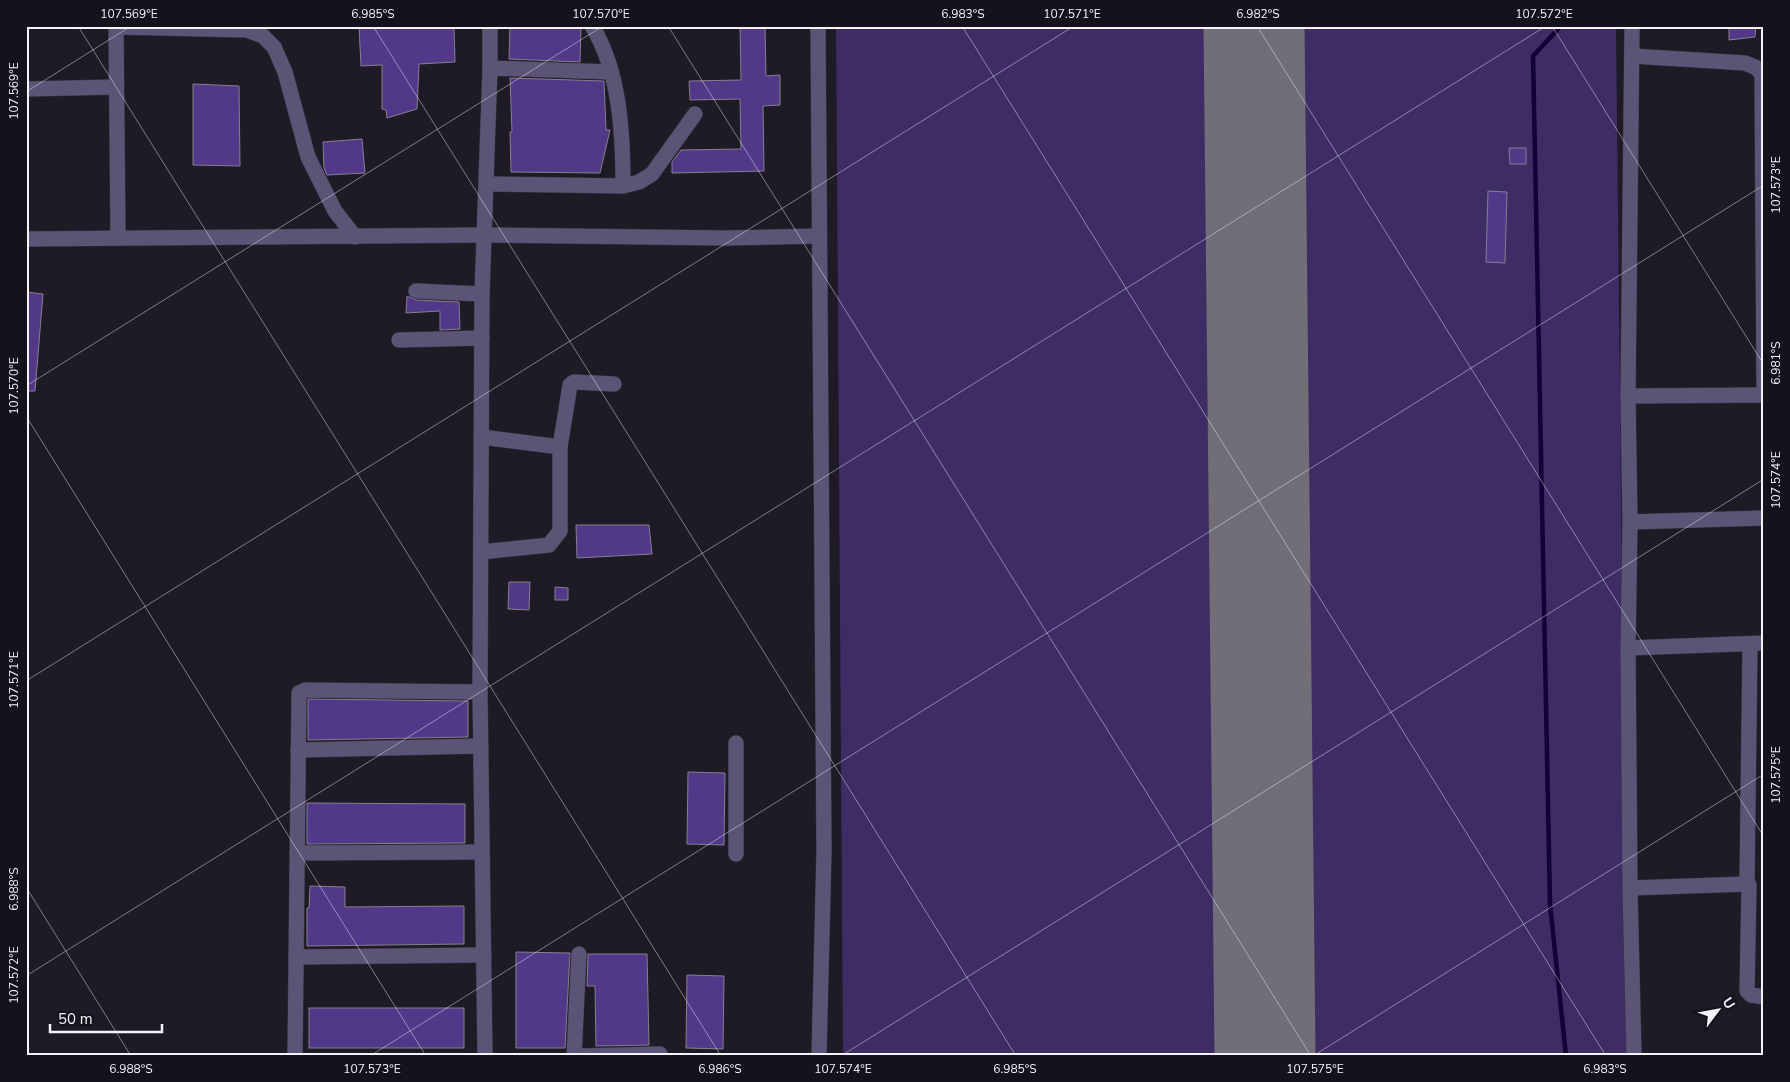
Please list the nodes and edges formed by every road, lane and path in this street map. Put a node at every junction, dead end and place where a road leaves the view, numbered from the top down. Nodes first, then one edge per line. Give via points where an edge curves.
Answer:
1 (116, 26) edge
2 (490, 26) edge
3 (592, 26) edge
4 (818, 26) edge
5 (1632, 26) edge
6 (1632, 56) junction
7 (490, 68) junction
8 (611, 72) junction
9 (116, 87) junction
10 (26, 89) edge
11 (695, 114) dead end
12 (487, 184) junction
13 (623, 186) junction
14 (484, 235) junction
15 (820, 236) junction
16 (118, 237) junction
17 (355, 237) junction
18 (26, 239) edge
19 (416, 291) dead end
20 (482, 294) junction
21 (482, 338) junction
22 (399, 340) dead end
23 (614, 384) dead end
24 (1764, 389) edge
25 (1764, 395) edge
26 (1628, 396) junction
27 (481, 437) junction
28 (560, 447) junction
29 (1764, 518) edge
30 (1630, 522) junction
31 (481, 552) junction
32 (1757, 643) edge
33 (1628, 648) junction
34 (480, 692) junction
35 (736, 743) dead end
36 (481, 746) junction
37 (298, 750) junction
38 (482, 852) junction
39 (297, 853) junction
40 (736, 854) dead end
41 (1747, 884) junction
42 (1630, 888) junction
43 (579, 954) dead end
44 (484, 955) junction
45 (296, 957) junction
46 (1764, 997) edge
47 (660, 1054) dead end
48 (295, 1056) edge
49 (486, 1056) edge
50 (574, 1056) edge
51 (579, 1056) edge
52 (819, 1056) edge
53 (1634, 1056) edge

1 - 9 street
1 - 17 street via 248,30 263,36 274,48 285,72 308,157 335,211
2 - 7 street
3 - 8 street
4 - 15 street
5 - 6 street
6 - 24 street via 1745,63 1756,68 1762,76
6 - 26 street
7 - 8 street
7 - 12 street
8 - 13 street via 623,140
9 - 10 street
9 - 16 street
11 - 13 street via 652,174 640,182
12 - 13 street
12 - 14 street
14 - 15 street
14 - 17 street
14 - 20 street
15 - 52 street via 824,851
16 - 17 street
16 - 18 street
19 - 20 street
20 - 21 street
21 - 22 street
21 - 27 street
23 - 28 street via 574,382 570,385
25 - 26 street
26 - 30 street
27 - 28 street
27 - 31 street
28 - 31 street via 560,531 549,545
29 - 30 street
30 - 33 street
31 - 34 street
32 - 33 street
32 - 41 street
33 - 42 street
34 - 36 street
34 - 37 street via 301,691
35 - 40 street
36 - 37 street
36 - 38 street
37 - 39 street
38 - 39 street
38 - 44 street
39 - 45 street
41 - 42 street
41 - 46 street via 1750,886 1747,991 1750,995
42 - 53 street
43 - 50 street
44 - 45 street
44 - 49 street
45 - 48 street
47 - 51 street

